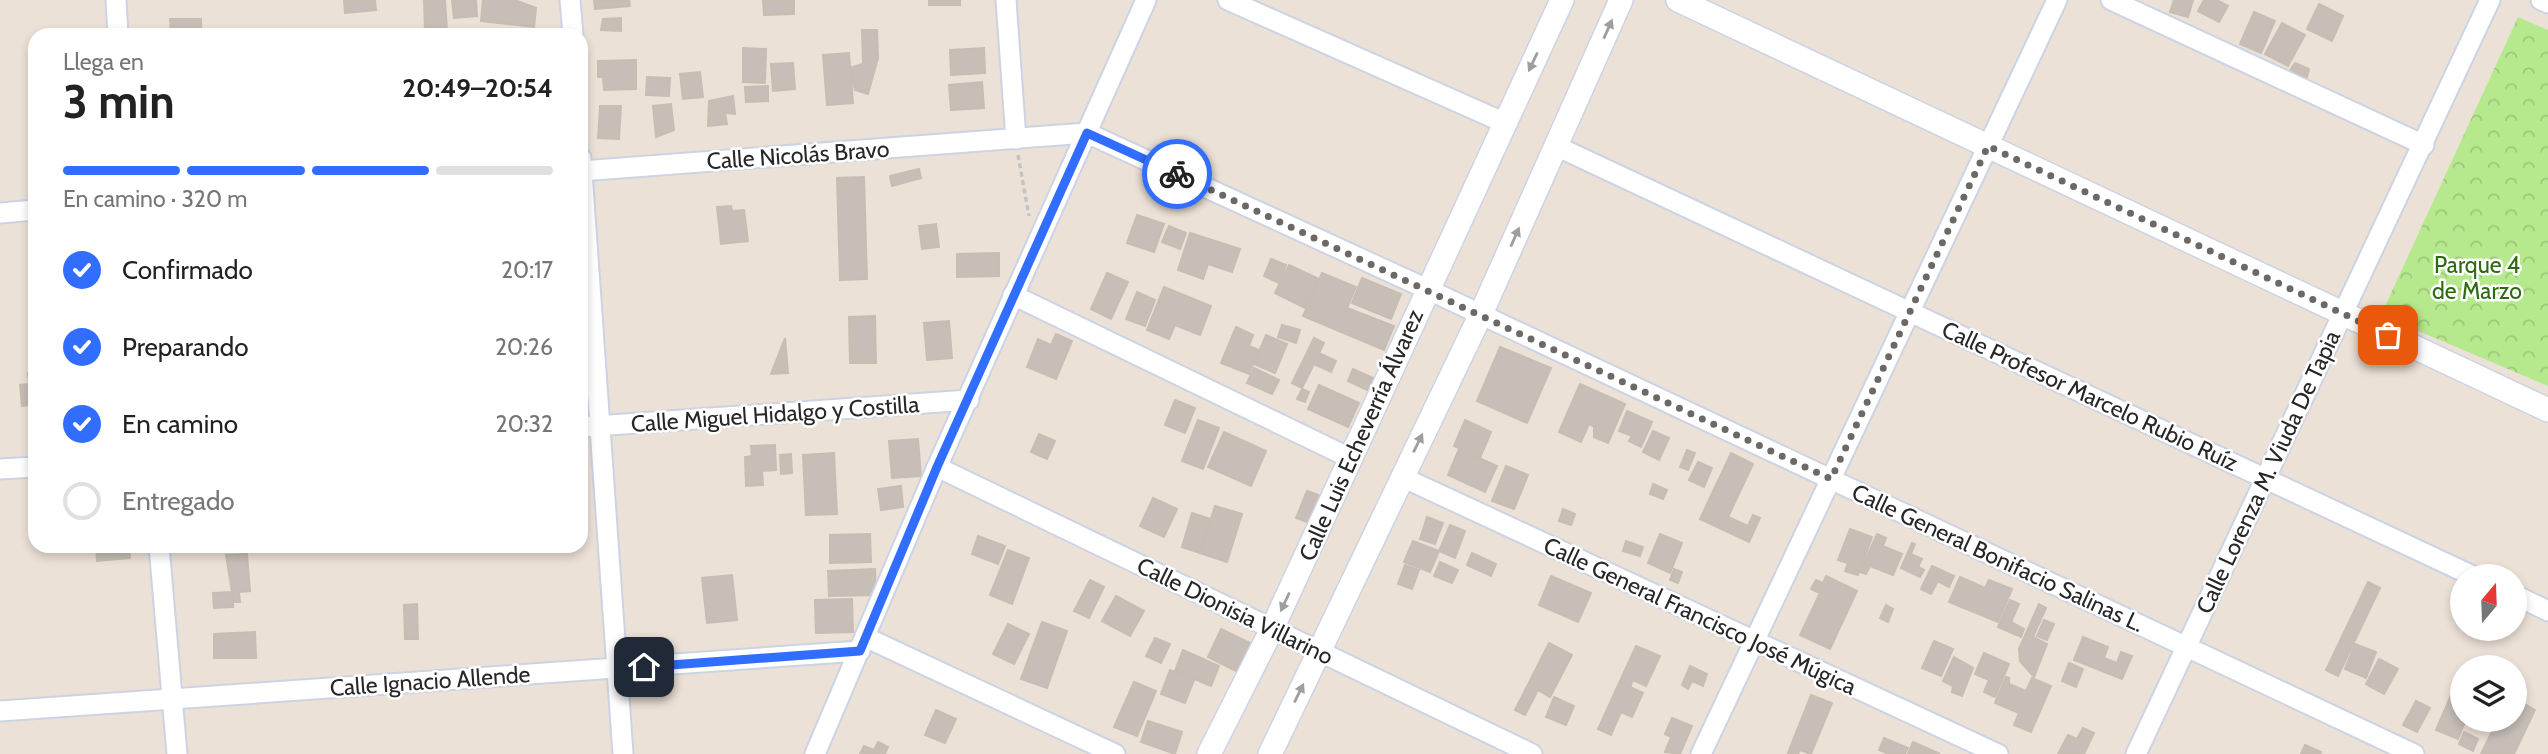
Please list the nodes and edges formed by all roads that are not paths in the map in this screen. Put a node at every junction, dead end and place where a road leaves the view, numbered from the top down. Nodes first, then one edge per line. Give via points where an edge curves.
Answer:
1 (116, 0) edge
2 (570, 0) edge
3 (1006, 0) edge
4 (1146, 0) edge
5 (1228, 0) edge
6 (1562, 0) edge
7 (1621, 0) edge
8 (1678, 0) edge
9 (2057, 0) edge
10 (2111, 0) edge
11 (2490, 0) edge
12 (2541, 0) edge
13 (2548, 3) edge
14 (118, 28) edge
15 (572, 28) edge
16 (1505, 123) junction
17 (1087, 133) junction
18 (1016, 139) junction
19 (2424, 145) junction
20 (1556, 146) junction
21 (1988, 146) junction
22 (588, 170) edge
23 (28, 211) edge
24 (0, 213) edge
25 (1427, 289) junction
26 (1013, 295) junction
27 (1910, 312) junction
28 (2342, 313) junction
29 (1481, 314) junction
30 (588, 370) edge
31 (969, 400) junction
32 (2548, 410) edge
33 (590, 427) edge
34 (1352, 458) junction
35 (937, 467) junction
36 (28, 468) edge
37 (0, 470) edge
38 (1402, 477) junction
39 (1831, 479) junction
40 (2267, 479) junction
41 (160, 553) edge
42 (2450, 565) edge
43 (2527, 601) edge
44 (2548, 611) edge
45 (1272, 629) junction
46 (1755, 641) junction
47 (862, 644) junction
48 (2187, 647) junction
49 (1319, 651) junction
50 (617, 669) junction
51 (172, 698) junction
52 (0, 711) edge
53 (177, 754) edge
54 (623, 754) edge
55 (816, 754) edge
56 (1115, 754) edge
57 (1209, 754) edge
58 (1270, 754) edge
59 (1532, 754) edge
60 (1701, 754) edge
61 (1998, 754) edge
62 (2136, 754) edge
63 (2414, 754) edge

1 - 14 street
2 - 15 street
3 - 18 street
4 - 17 street
5 - 16 street
6 -> 16 street, Calle Luis Echeverría Álvarez
20 -> 7 street
8 - 21 street
9 - 21 street
10 - 19 street
11 - 19 street, Calle Lorenza M. Viuda De Tapia
12 - 13 street
16 - 25 street, Calle Luis Echeverría Álvarez
17 - 18 street, Calle Nicolás Bravo
17 - 25 street, Calle General Bonifacio Salinas L.
17 - 26 street
18 - 22 street, Calle Nicolás Bravo
19 - 28 street, Calle Lorenza M. Viuda De Tapia
20 - 27 street, Calle Profesor Marcelo Rubio Ruíz
29 -> 20 street
21 - 27 street
21 - 28 street
23 - 24 street
25 - 29 street, Calle General Bonifacio Salinas L.
25 - 34 street, Calle Luis Echeverría Álvarez
26 - 31 street
26 - 34 street
27 - 39 street
27 - 40 street, Calle Profesor Marcelo Rubio Ruíz
28 - 32 street
28 - 40 street, Calle Lorenza M. Viuda De Tapia
38 -> 29 street
29 - 39 street, Calle General Bonifacio Salinas L.
30 - 33 street
31 - 33 street, Calle Miguel Hidalgo y Costilla
31 - 35 street
33 - 50 street
34 -> 45 street, Calle Luis Echeverría Álvarez
35 - 45 street, Calle Dionisia Villarino
35 - 47 street
36 - 37 street
38 - 46 street, Calle General Francisco José Múgica
38 - 49 street
39 - 46 street
39 - 48 street, Calle General Bonifacio Salinas L.
40 - 42 street, Calle Profesor Marcelo Rubio Ruíz
40 - 48 street, Calle Lorenza M. Viuda De Tapia
41 - 51 street
43 - 44 street
45 - 49 street, Calle Dionisia Villarino
45 - 57 street, Calle Luis Echeverría Álvarez
46 - 60 street
46 - 61 street, Calle General Francisco José Múgica
47 - 50 street, Calle Ignacio Allende
47 - 55 street
47 - 56 street
48 - 62 street, Calle Lorenza M. Viuda De Tapia
48 - 63 street, Calle General Bonifacio Salinas L.
58 -> 49 street
49 - 59 street, Calle Dionisia Villarino
50 - 51 street, Calle Ignacio Allende
50 - 54 street
51 - 52 street, Calle Ignacio Allende
51 - 53 street

